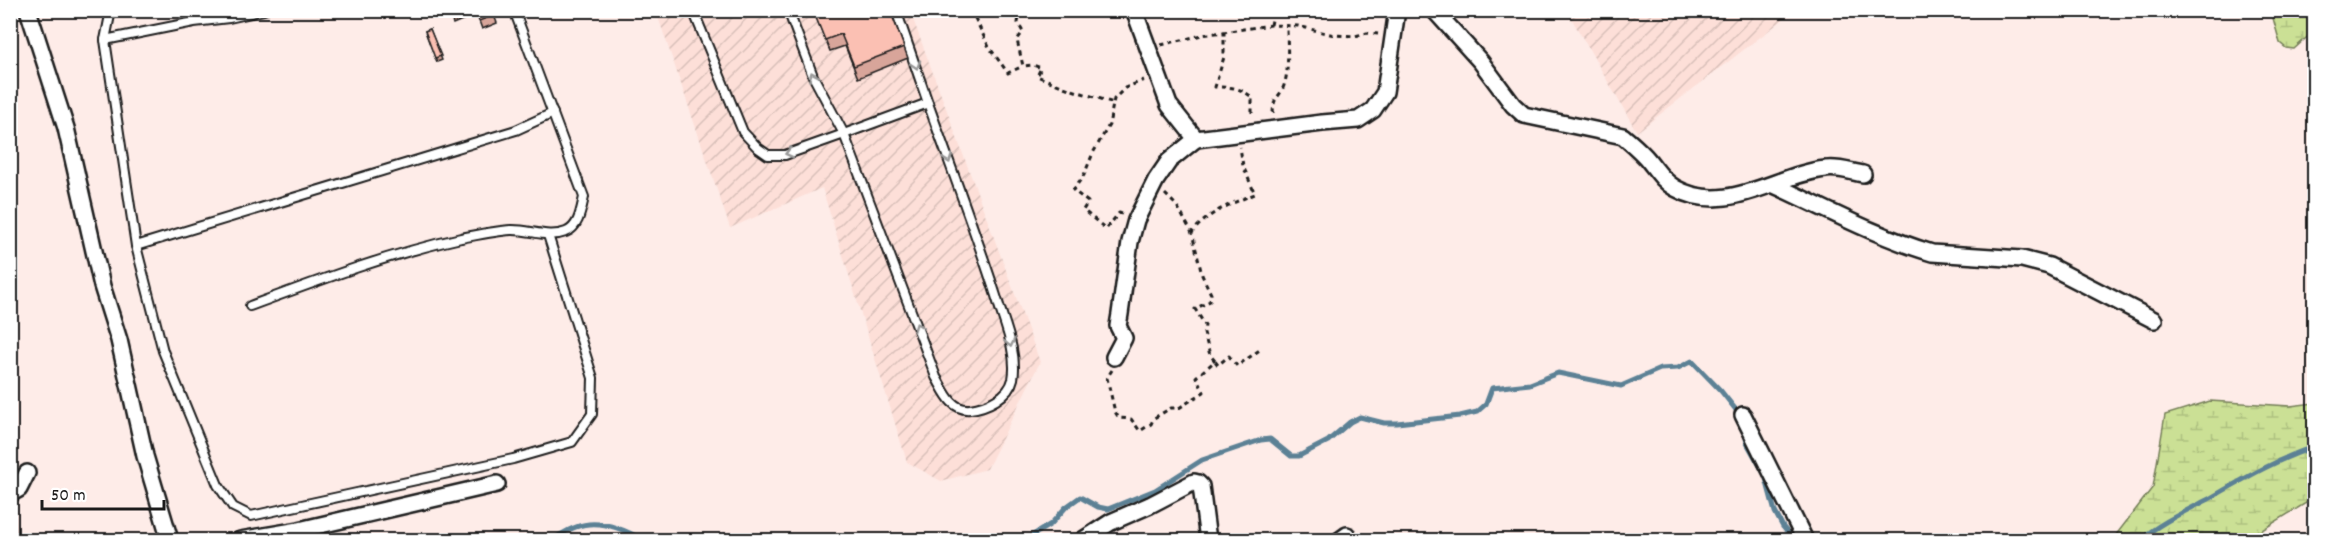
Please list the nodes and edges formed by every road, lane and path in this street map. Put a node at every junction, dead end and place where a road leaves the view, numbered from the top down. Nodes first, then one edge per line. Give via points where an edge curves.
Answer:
1 (28, 10) edge
2 (111, 10) edge
3 (264, 10) edge
4 (514, 10) edge
5 (693, 10) edge
6 (788, 10) edge
7 (896, 10) edge
8 (971, 10) edge
9 (1020, 10) edge
10 (1134, 10) edge
11 (1274, 10) edge
12 (1396, 10) edge
13 (1434, 10) edge
14 (1271, 25) junction
15 (1287, 26) junction
16 (1224, 31) junction
17 (1392, 32) junction
18 (105, 40) junction
19 (1147, 48) junction
20 (1023, 66) junction
21 (1158, 77) junction
22 (1114, 103) junction
23 (928, 104) junction
24 (553, 113) junction
25 (1275, 130) junction
26 (1246, 133) junction
27 (844, 134) junction
28 (1196, 140) junction
29 (1863, 174) dead end
30 (1156, 180) junction
31 (1774, 185) junction
32 (1136, 220) junction
33 (1192, 233) junction
34 (548, 235) junction
35 (136, 246) junction
36 (250, 306) dead end
37 (2154, 320) dead end
38 (1261, 349) dead end
39 (1113, 357) joint
40 (1215, 362) junction
41 (1743, 415) dead end
42 (27, 474) dead end
43 (498, 484) dead end
44 (10, 494) edge
45 (170, 540) edge
46 (240, 540) edge
47 (1083, 540) edge
48 (1208, 540) edge
49 (1805, 540) edge

1 - 45 street via 66,128 102,286
2 - 18 lane
3 - 18 lane
4 - 24 lane
27 -> 5 lane via 785,155 768,155 758,148 743,132
27 -> 6 lane via 813,76
7 -> 23 lane
8 - 20 path via 989,47 1008,73
9 - 20 path via 1018,23 1023,32 1017,40
10 - 19 street
11 - 14 path
12 - 17 street
13 - 31 street via 1524,115 1623,136 1660,177 1675,188 1701,196 1721,198
14 - 15 path
14 - 16 path
15 - 17 path via 1334,35
15 - 25 path via 1285,78 1273,103
16 - 19 path
16 - 26 path via 1224,57 1215,87 1237,87 1252,97
17 - 25 street via 1385,92 1374,110 1358,120
18 - 35 lane
19 - 21 street
20 - 22 path via 1041,68 1037,75
21 - 22 path via 1125,88
21 - 28 street via 1169,105
22 - 32 path via 1109,125 1073,190 1088,202 1083,210 1106,229 1119,213
23 - 27 lane
23 -> 27 lane via 1011,344 1013,379 1008,390 976,408 962,409 951,402 936,377
24 - 34 lane via 584,197 573,228
24 - 35 lane via 516,130
25 - 26 street
26 - 28 street
26 - 33 path via 1240,152 1255,194 1211,215
28 - 30 street via 1169,161
29 - 31 street via 1827,168
30 - 32 street
30 - 33 path
31 - 37 street via 1919,249 2022,259 2049,266
32 - 39 street via 1119,314 1118,326 1124,338
33 - 40 path via 1200,269 1211,294 1210,301 1195,309 1205,325 1204,333
34 - 35 lane via 593,378 592,414 572,442 513,459 251,516 232,507 218,485 163,351
34 - 36 lane via 512,230 462,238 369,262
38 - 40 path via 1237,366 1228,356 1218,365
39 - 40 path via 1115,365 1107,378 1116,412 1119,418 1131,418 1140,431 1154,418 1204,392 1196,377
41 - 49 street
42 - 44 street via 19,489
43 - 46 street
47 - 48 street via 1194,482 1201,486

